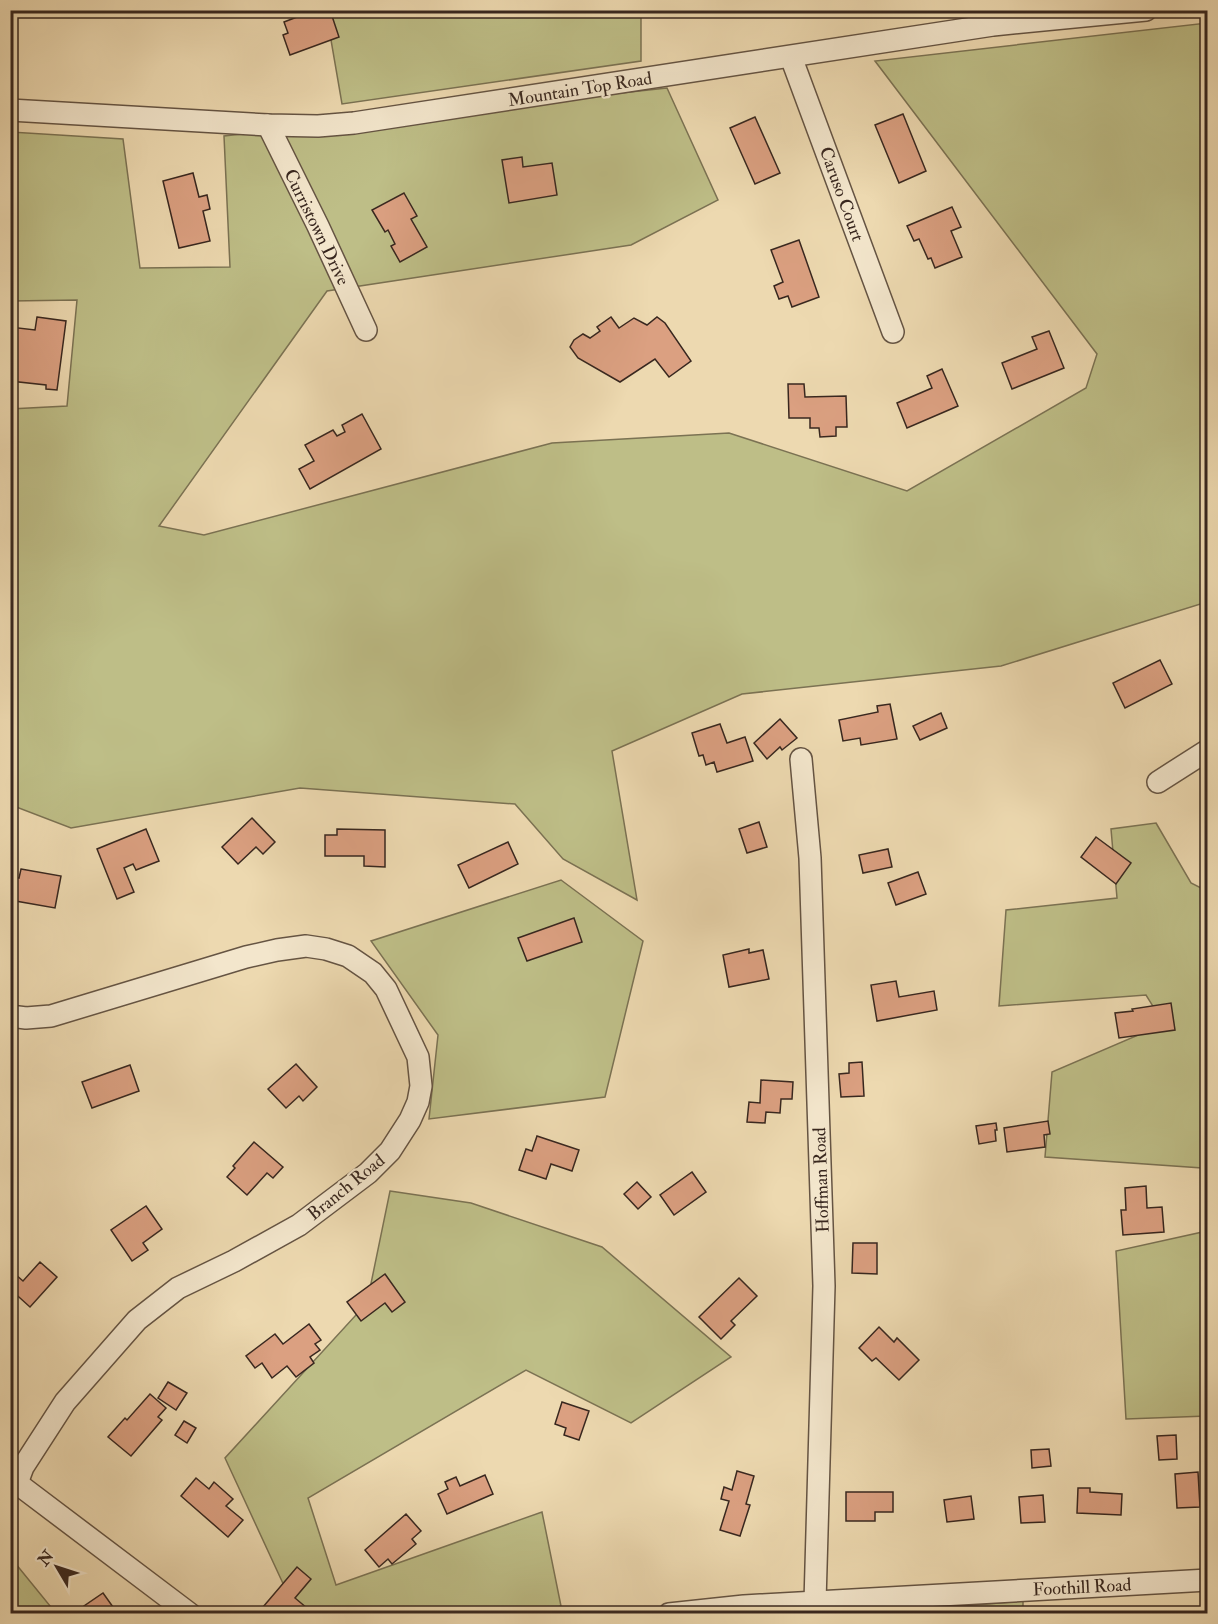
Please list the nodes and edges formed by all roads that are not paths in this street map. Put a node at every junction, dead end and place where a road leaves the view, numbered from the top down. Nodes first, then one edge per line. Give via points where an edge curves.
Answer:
1 (1146, 10) edge
2 (791, 57) junction
3 (10, 110) edge
4 (268, 125) junction
5 (366, 330) dead end
6 (893, 332) dead end
7 (1208, 750) edge
8 (801, 759) dead end
9 (1158, 782) dead end
10 (10, 1016) edge
11 (14, 1480) edge
12 (1208, 1580) edge
13 (815, 1602) junction
14 (190, 1614) edge
15 (669, 1614) edge

1 - 2 street, Mountain Top Road via 993,25
2 - 4 street, Mountain Top Road via 354,123
2 - 6 street, Caruso Court
3 - 4 street, Mountain Top Road
4 - 5 street, Curristown Drive
7 - 9 street
8 - 13 street, Hoffman Road via 810,858 824,1286
10 - 11 street, Branch Road via 51,1016 246,957 306,946 348,956 386,989 418,1057 421,1086 410,1120 390,1151 369,1173 299,1225 178,1288 137,1320 65,1402
11 - 14 street
12 - 13 street, Foothill Road
13 - 15 street, Foothill Road

